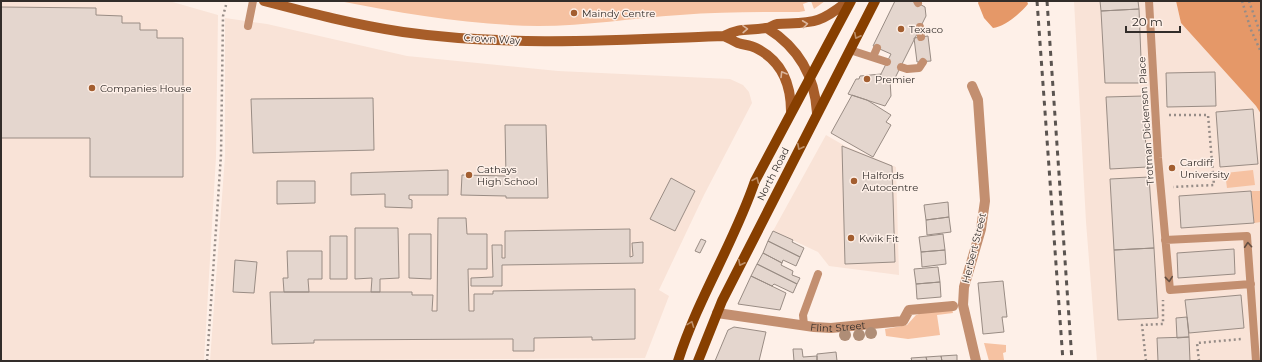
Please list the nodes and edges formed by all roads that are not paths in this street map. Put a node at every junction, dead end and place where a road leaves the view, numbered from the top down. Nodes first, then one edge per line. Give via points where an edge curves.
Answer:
1 (253, 1) edge
2 (264, 1) edge
3 (849, 1) edge
4 (875, 1) edge
5 (1149, 1) edge
6 (248, 26) dead end
7 (920, 27) dead end
8 (767, 28) junction
9 (724, 36) junction
10 (921, 37) dead end
11 (877, 48) dead end
12 (850, 50) junction
13 (886, 52) dead end
14 (873, 57) junction
15 (923, 62) dead end
16 (901, 67) dead end
17 (811, 77) junction
18 (972, 86) dead end
19 (791, 112) junction
20 (817, 113) junction
21 (1165, 240) junction
22 (818, 274) dead end
23 (1251, 284) junction
24 (953, 306) dead end
25 (716, 312) junction
26 (804, 325) junction
27 (678, 361) edge
28 (698, 361) edge
29 (976, 361) edge
30 (1256, 361) edge

1 - 6 lane
2 - 9 street, Crown Way via 364,25 456,37 603,40
8 -> 3 street, Crown Way via 775,24 812,23
3 - 17 main road, North Road
4 -> 12 main road, North Road
5 - 21 lane, Trotman Dickenson Place
7 - 10 lane
9 -> 8 street, Crown Way via 736,29
8 - 17 street via 793,48
19 -> 9 street, Crown Way via 791,95 787,80 774,61 754,47
11 - 14 lane
12 - 14 lane
12 - 20 main road, North Road
13 - 14 lane via 884,61
15 - 16 lane via 919,68
17 - 19 main road, North Road
17 - 20 street
18 - 29 street, Herbert Street via 978,100 985,201 981,229 964,287 963,305
27 -> 19 main road, North Road via 702,298 745,212 755,181
20 -> 25 main road, North Road
23 -> 21 lane via 1247,236
21 -> 23 lane, Trotman Dickenson Place via 1170,290
22 - 26 lane via 803,315
23 - 30 lane
24 - 26 street, Flint Street via 909,310 903,321 831,328
25 - 26 street, Flint Street
25 - 28 main road, North Road

